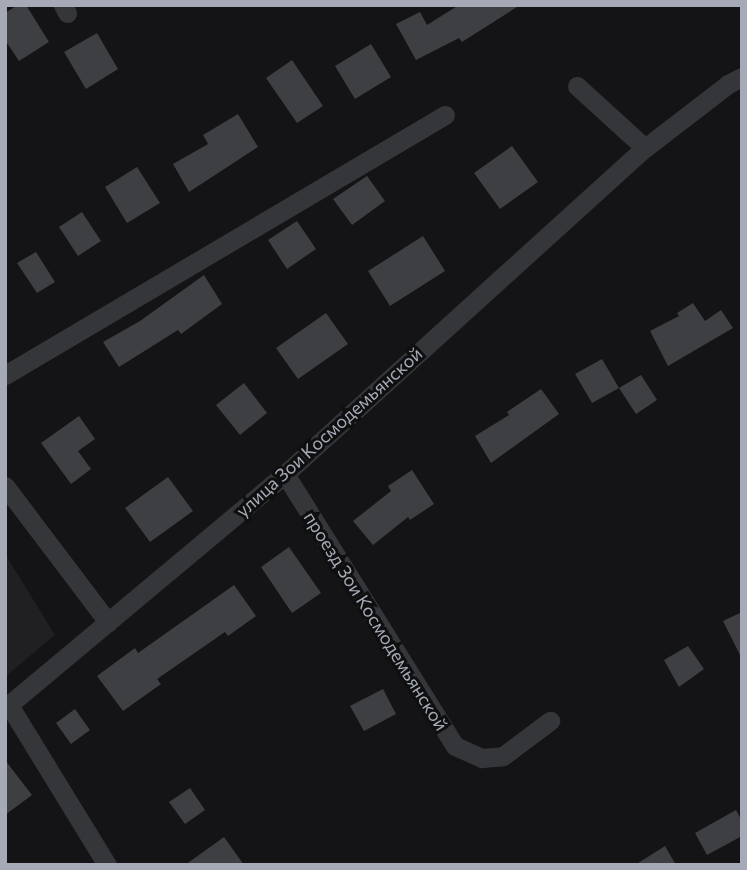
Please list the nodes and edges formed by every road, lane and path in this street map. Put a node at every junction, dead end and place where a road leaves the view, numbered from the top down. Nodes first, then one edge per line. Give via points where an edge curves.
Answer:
1 (742, 77) edge
2 (577, 86) dead end
3 (445, 115) dead end
4 (645, 148) junction
5 (5, 375) edge
6 (285, 474) junction
7 (5, 486) edge
8 (108, 622) junction
9 (7, 707) edge
10 (550, 722) dead end
11 (107, 865) edge

1 - 4 street, улица Зои Космодемьянской
2 - 4 street
3 - 5 street
4 - 6 street, улица Зои Космодемьянской
6 - 8 street, улица Зои Космодемьянской
6 - 10 street, проезд Зои Космодемьянской via 455,746 481,758 503,756
7 - 8 street
8 - 9 street, улица Зои Космодемьянской
9 - 11 street

